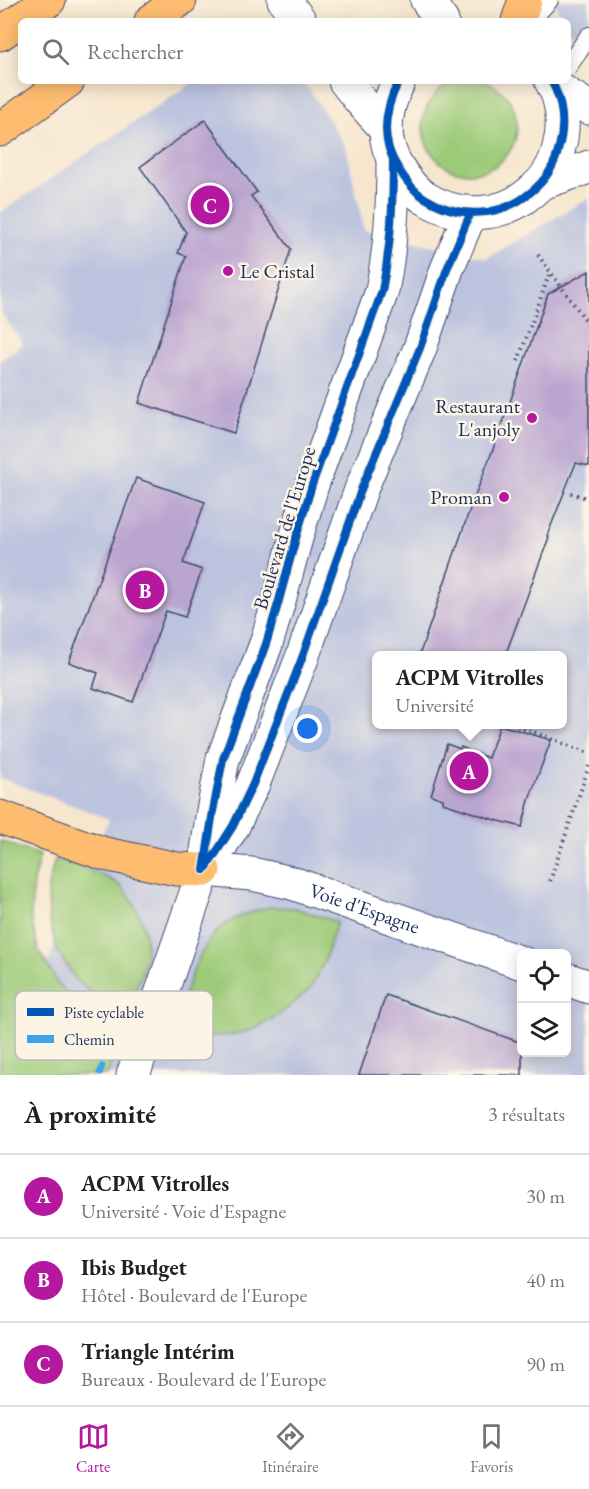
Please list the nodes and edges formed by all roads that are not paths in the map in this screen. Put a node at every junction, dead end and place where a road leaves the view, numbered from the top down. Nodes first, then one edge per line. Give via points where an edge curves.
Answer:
1 (49, 0) edge
2 (180, 0) edge
3 (427, 0) edge
4 (525, 0) edge
5 (549, 0) edge
6 (23, 18) edge
7 (155, 18) edge
8 (440, 18) edge
9 (519, 18) edge
10 (533, 18) edge
11 (18, 22) edge
12 (0, 34) edge
13 (589, 36) edge
14 (571, 60) edge
15 (64, 84) edge
16 (347, 84) edge
17 (398, 84) edge
18 (559, 84) edge
19 (564, 84) edge
20 (589, 108) edge
21 (0, 129) edge
22 (389, 144) junction
23 (589, 166) edge
24 (542, 183) junction
25 (470, 214) junction
26 (0, 817) edge
27 (204, 870) junction
28 (517, 961) edge
29 (571, 980) edge
30 (589, 987) edge
31 (162, 991) edge
32 (137, 1060) edge
33 (132, 1075) edge

1 - 6 main road
2 - 7 main road
3 - 8 street
4 - 9 main road
5 - 10 lane
11 - 12 main road
13 - 14 lane
15 - 21 main road
16 - 22 street
17 - 22 street, Boulevard de l'Europe via 390,99
18 - 24 street via 562,136 556,161
19 - 20 street
22 - 25 street via 406,181 423,198 445,209
22 - 27 street, Boulevard de l'Europe via 392,227 382,291 312,485 266,644 223,759
23 - 24 street
24 - 25 street via 521,200 496,211
25 - 27 street via 362,487 253,784 233,826
26 - 27 main road via 105,854
27 - 28 street, Voie d'Espagne via 252,874 292,883
27 - 31 street, Boulevard de l'Europe
29 - 30 street
32 - 33 street, Boulevard de l'Europe

